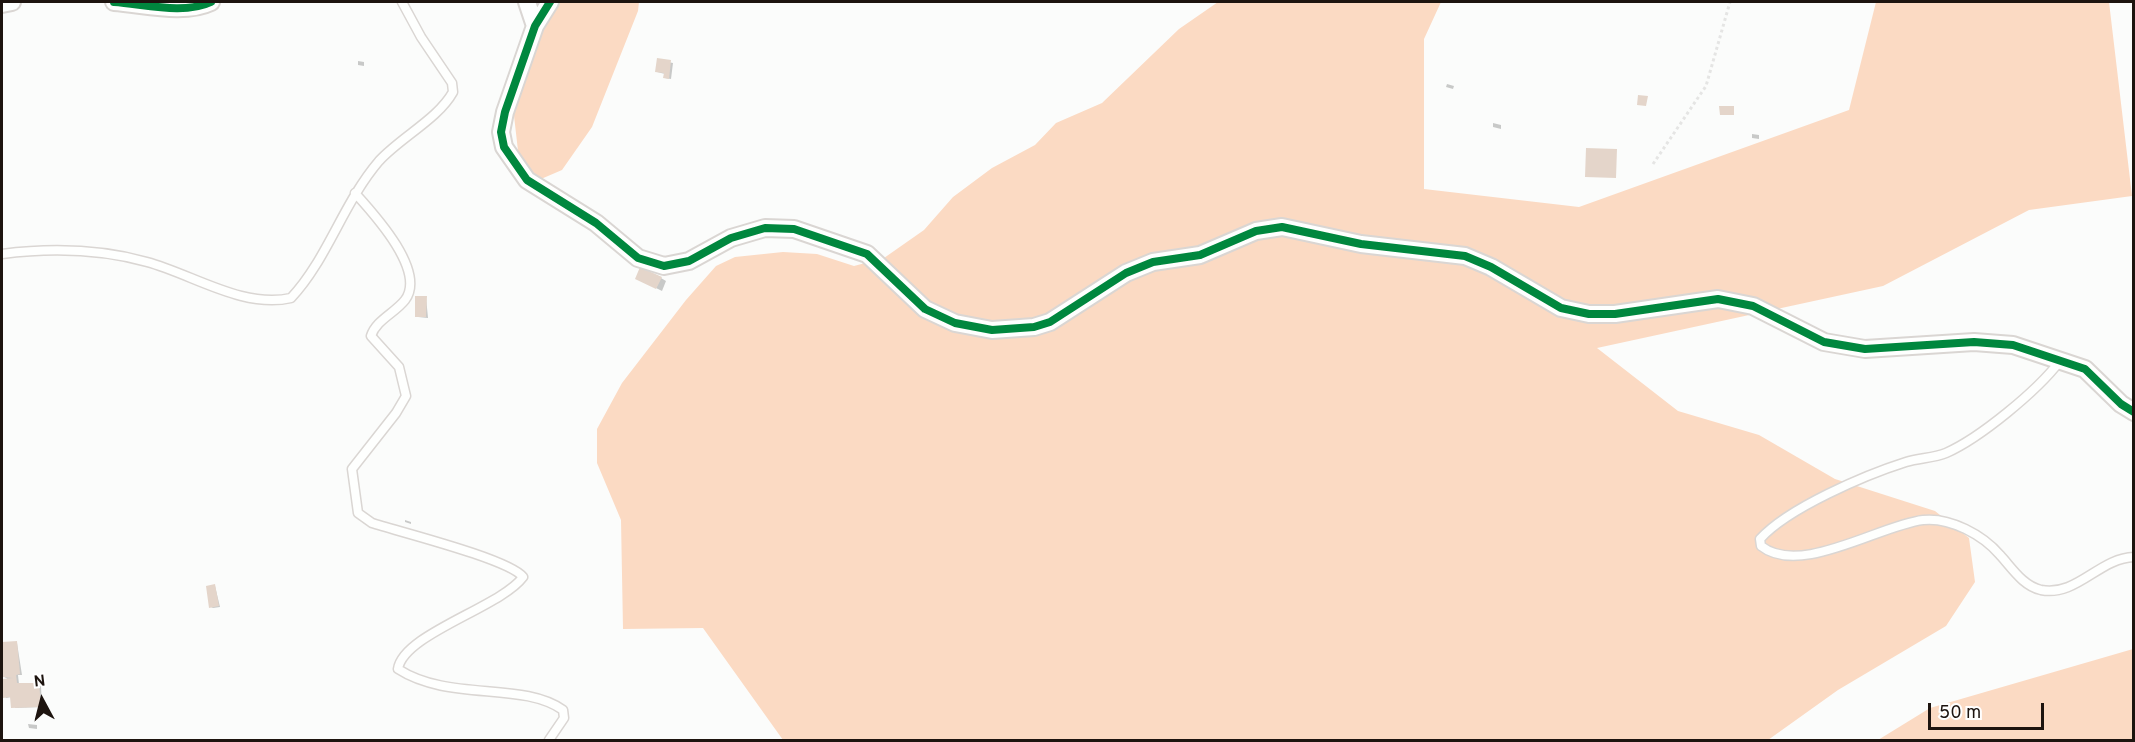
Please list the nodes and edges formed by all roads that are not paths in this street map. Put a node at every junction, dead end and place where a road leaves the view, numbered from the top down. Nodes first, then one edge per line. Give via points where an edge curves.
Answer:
1 (12, 2) edge
2 (114, 2) edge
3 (211, 2) edge
4 (402, 2) edge
5 (527, 2) edge
6 (550, 2) edge
7 (2, 4) edge
8 (535, 26) junction
9 (355, 194) junction
10 (2, 254) edge
11 (2060, 361) junction
12 (2133, 412) edge
13 (2133, 557) edge
14 (549, 741) edge

1 - 7 street
2 - 3 street via 177,7
4 - 9 lane via 452,83 453,92 438,111 380,161
5 - 8 street
6 - 8 street
8 - 11 street via 505,112 501,132 504,147 526,180 596,223 638,258 664,266 689,261 731,238 765,228 794,229 867,254 926,309 955,323 992,330 1050,322 1126,273 1153,262 1200,255 1256,231 1282,227 1361,244 1465,256 1562,309 1589,314 1615,314 1718,299 1753,306 1824,342 1865,349 1974,342 2013,345
9 - 10 lane via 301,287 291,298 281,300 253,298 114,255 34,250
9 - 14 lane via 385,226 402,256 410,289 406,299 373,329 371,336 399,367 406,396 352,469 358,513 372,523 495,562 523,577 503,595 440,628 406,655 398,669 431,685 532,697 556,705 563,710 564,718
11 - 12 street via 2085,369
11 - 13 lane via 2047,378 1973,437 1945,454 1883,470 1810,504 1768,531 1761,546 1778,555 1803,554 1927,520 1964,528 1998,553 2021,579 2039,589 2058,591 2107,565

